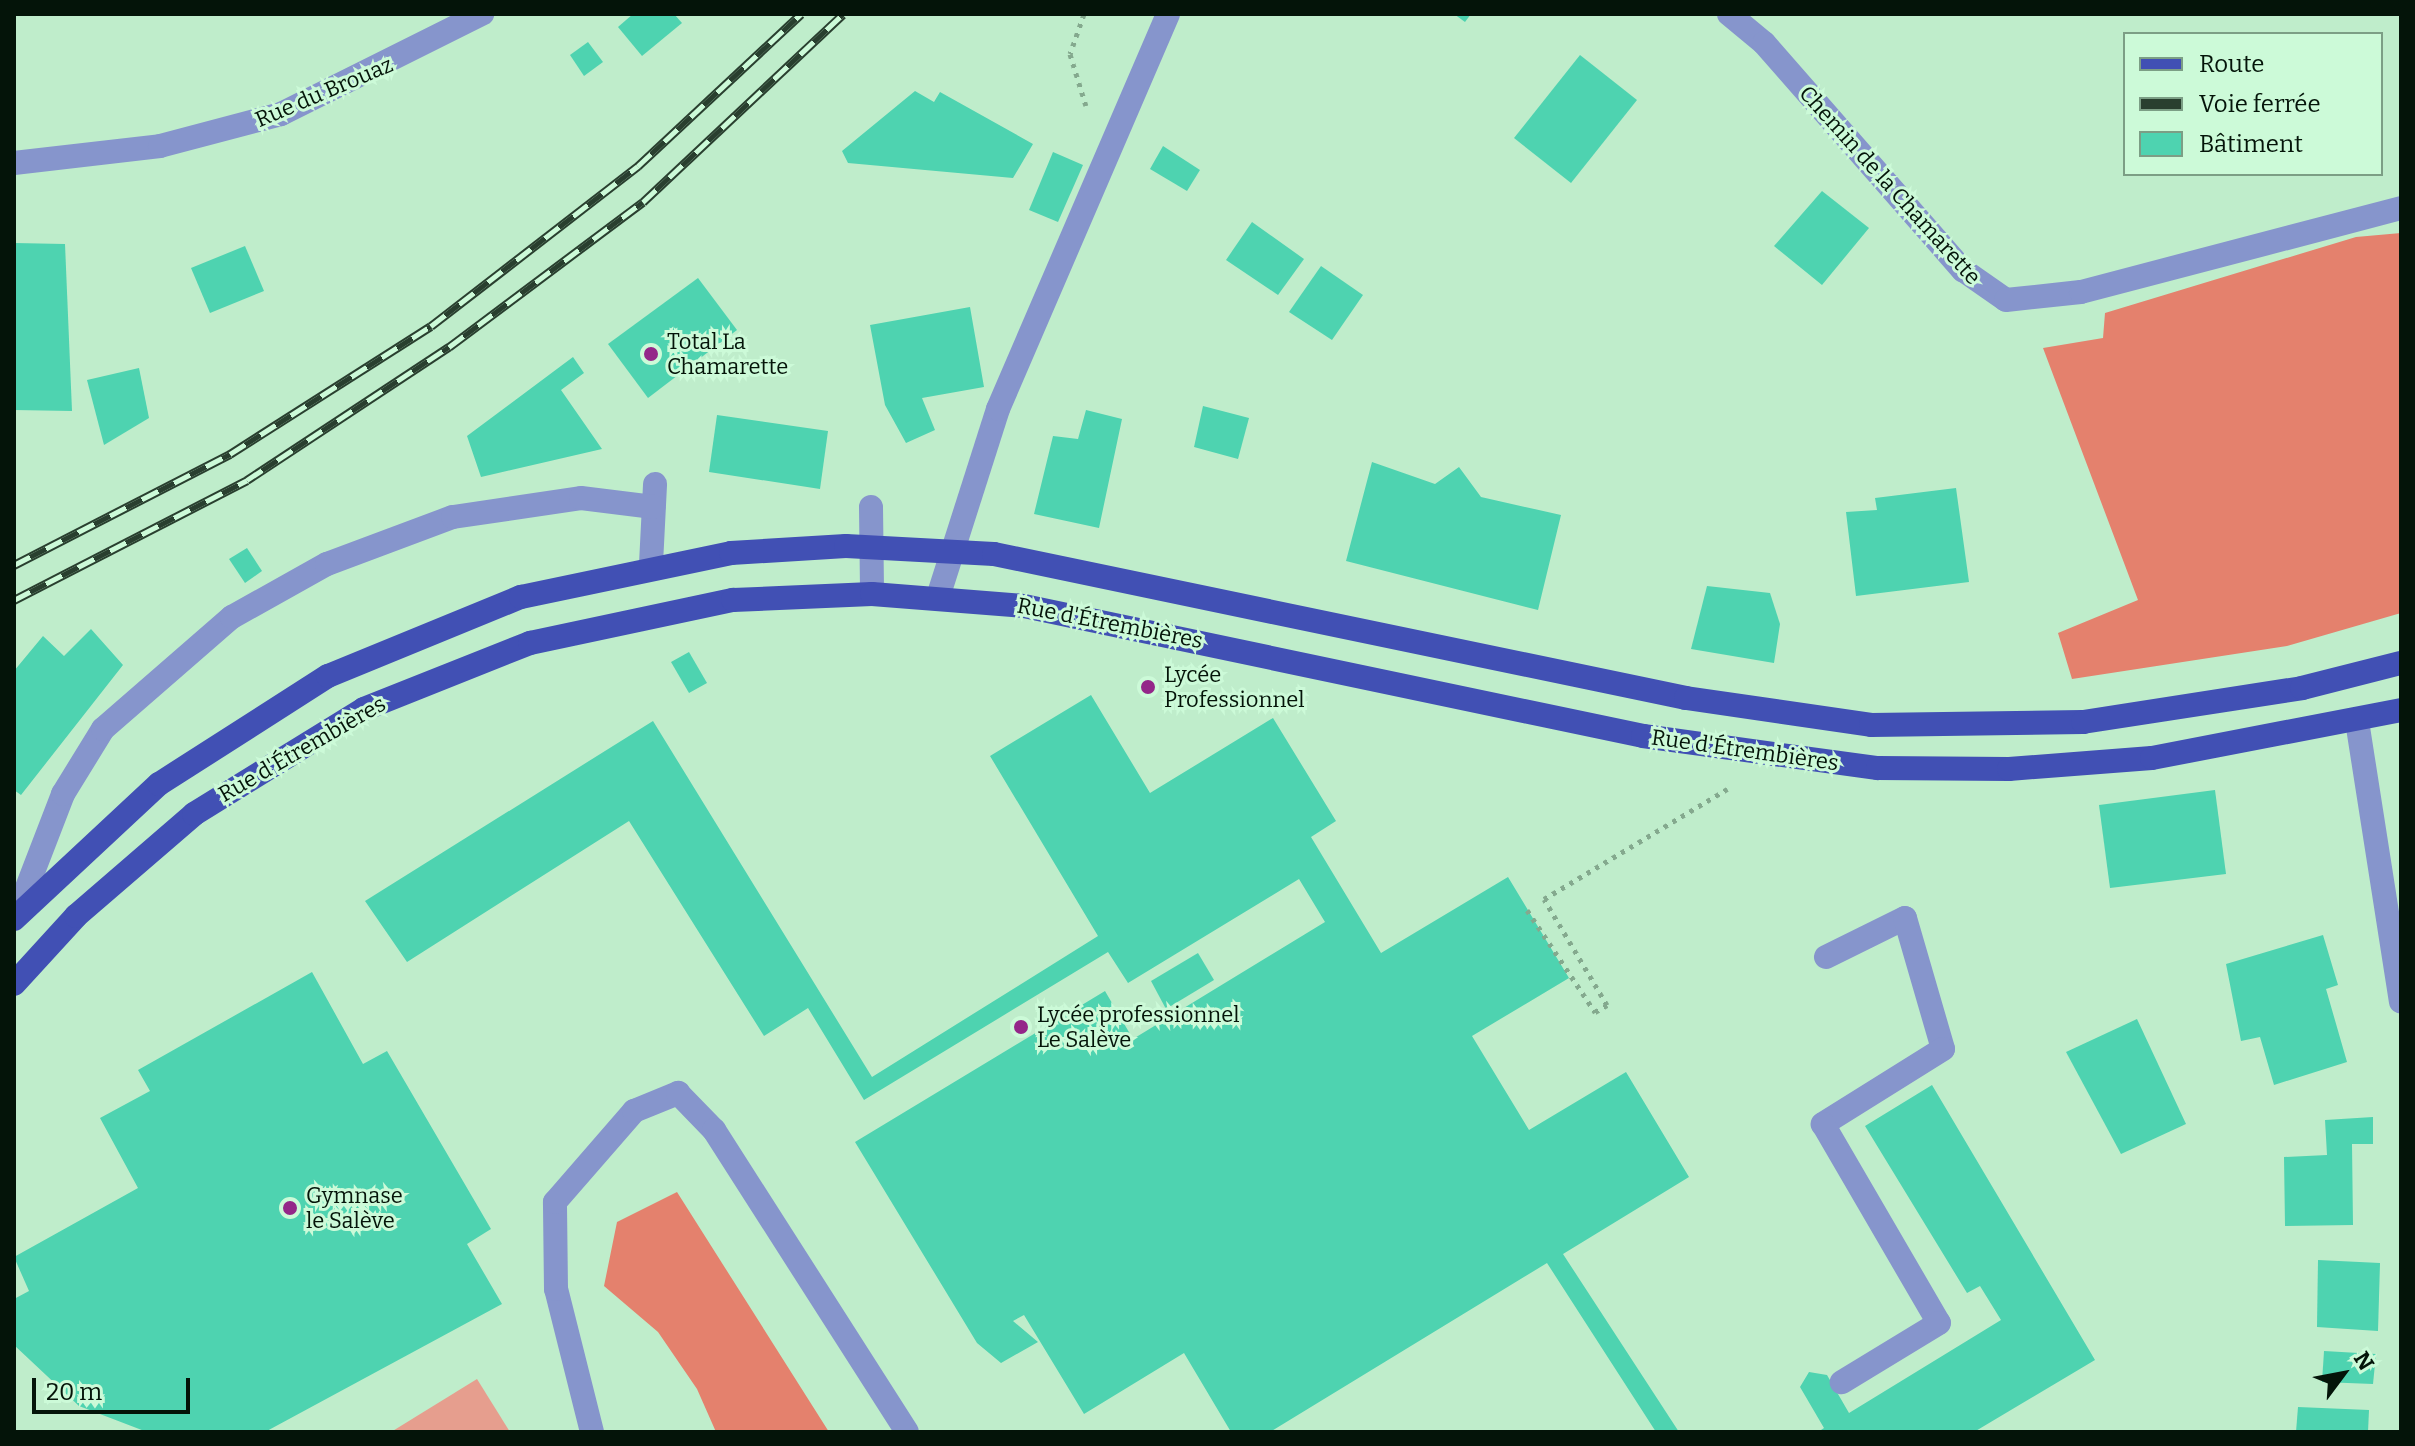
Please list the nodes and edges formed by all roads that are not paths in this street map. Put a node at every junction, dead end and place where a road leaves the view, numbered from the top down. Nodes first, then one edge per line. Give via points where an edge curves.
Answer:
1 (482, 14) edge
2 (1168, 14) edge
3 (1729, 14) edge
4 (14, 163) edge
5 (2401, 208) edge
6 (871, 507) dead end
7 (872, 546) junction
8 (951, 550) junction
9 (651, 564) junction
10 (872, 594) junction
11 (938, 597) junction
12 (2401, 663) edge
13 (2401, 710) edge
14 (2357, 721) junction
15 (15, 918) edge
16 (1826, 957) dead end
17 (14, 984) edge
18 (2401, 1002) edge
19 (1842, 1382) dead end
20 (592, 1432) edge
21 (907, 1432) edge

1 - 4 street, Rue du Brouaz via 281,114 160,146
2 - 8 street via 998,409
3 - 5 street, Chemin de la Chamarette via 1764,43 1963,270 2006,300 2081,292
6 - 7 street
7 - 8 main road, Rue d'Étrembières
7 - 9 main road, Rue d'Étrembières
7 - 10 street
8 - 11 street
8 - 12 main road, Rue d'Étrembières via 1096,571 1686,698 1871,725 2083,722 2242,699
9 - 15 main road, Rue d'Étrembières via 484,608 328,676 159,784
9 - 15 street via 654,495 581,498 453,517 327,564 232,617 103,729 63,794
10 - 11 main road, Rue d'Étrembières
10 - 17 main road, Rue d'Étrembières via 733,600 646,614 530,643 406,690 280,756 194,814 76,916
11 - 14 main road, Rue d'Étrembières via 1116,621 1761,756 1937,770 2152,758
13 - 14 main road, Rue d'Étrembières
14 - 18 street
16 - 19 street via 1905,918 1943,1049 1823,1124 1939,1323
20 - 21 street via 556,1289 555,1202 634,1111 678,1093 714,1130

